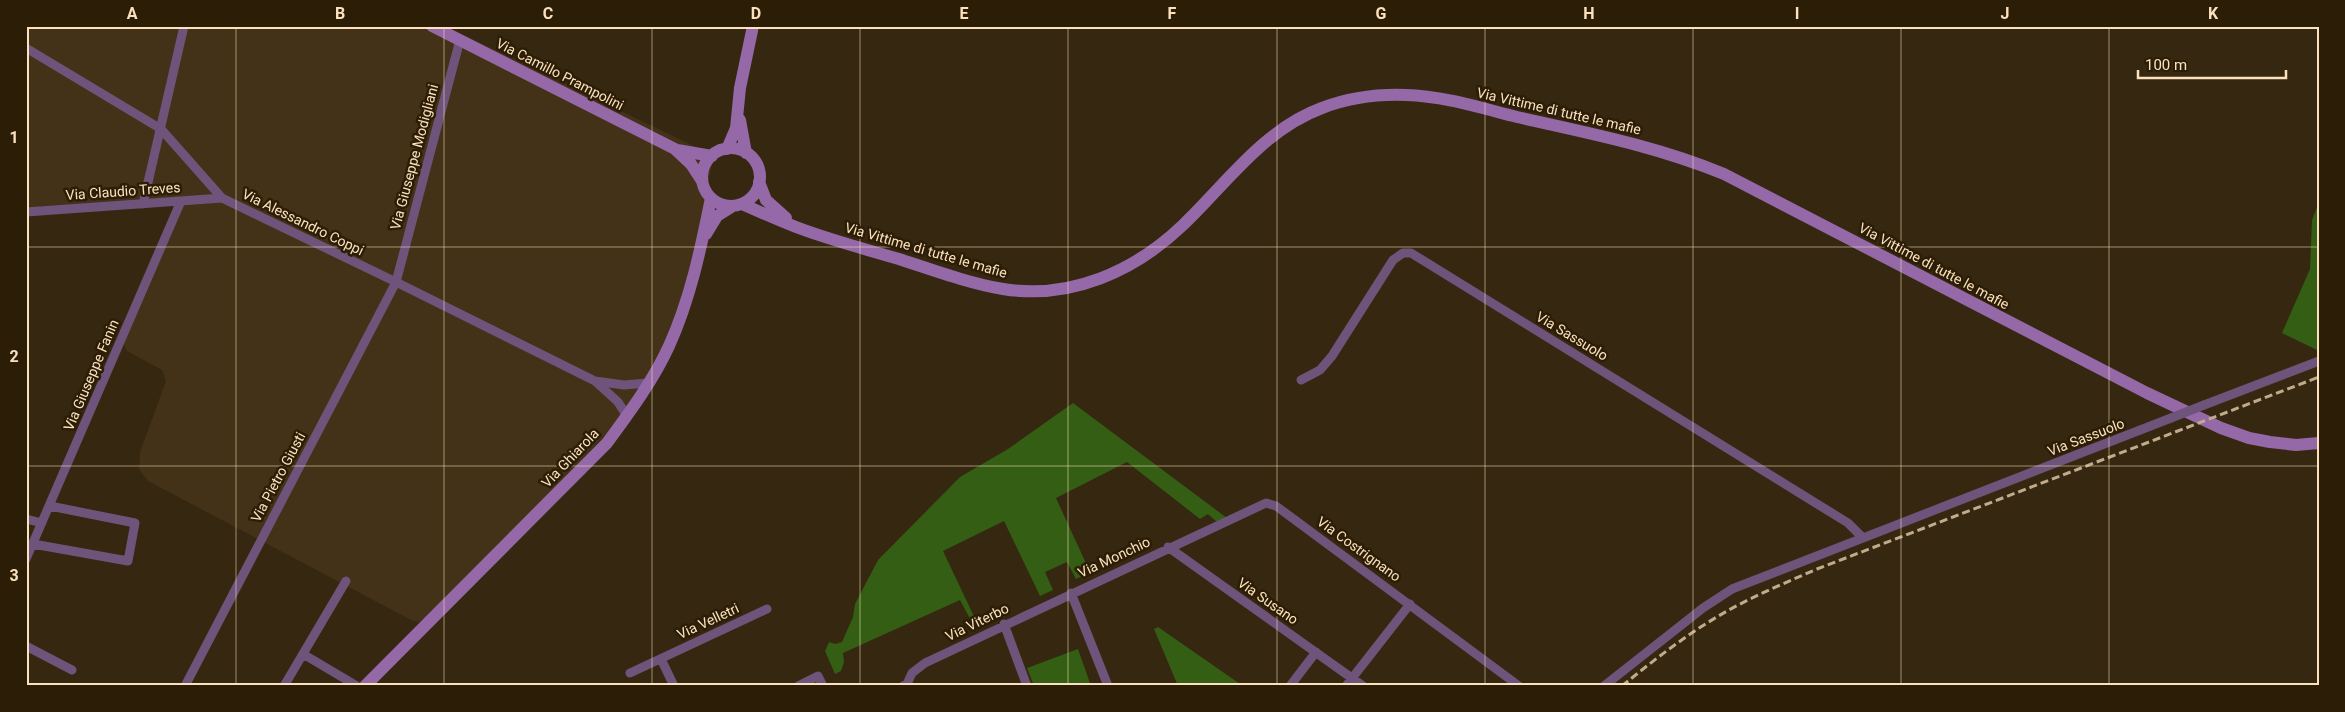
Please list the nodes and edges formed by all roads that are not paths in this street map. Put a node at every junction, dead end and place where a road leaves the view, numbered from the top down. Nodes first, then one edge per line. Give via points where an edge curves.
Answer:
1 (184, 26) edge
2 (432, 26) edge
3 (752, 26) edge
4 (460, 40) junction
5 (26, 48) edge
6 (739, 113) junction
7 (161, 129) junction
8 (675, 149) junction
9 (727, 149) junction
10 (746, 153) junction
11 (712, 156) junction
12 (702, 181) junction
13 (759, 182) junction
14 (222, 198) junction
15 (711, 198) junction
16 (181, 201) junction
17 (143, 204) junction
18 (738, 205) junction
19 (26, 212) edge
20 (798, 228) junction
21 (702, 240) junction
22 (396, 282) junction
23 (2319, 361) edge
24 (1302, 380) dead end
25 (595, 381) junction
26 (648, 383) junction
27 (627, 416) junction
28 (2319, 443) edge
29 (50, 506) junction
30 (26, 519) edge
31 (42, 523) junction
32 (1863, 538) junction
33 (33, 544) junction
34 (1168, 547) junction
35 (26, 559) edge
36 (346, 581) dead end
37 (1070, 593) junction
38 (1410, 604) junction
39 (767, 609) dead end
40 (1004, 624) junction
41 (26, 646) edge
42 (1316, 652) junction
43 (303, 654) junction
44 (661, 659) junction
45 (72, 670) dead end
46 (630, 673) dead end
47 (1352, 678) junction
48 (185, 686) edge
49 (284, 686) edge
50 (357, 686) edge
51 (365, 686) edge
52 (674, 686) edge
53 (798, 686) edge
54 (823, 686) edge
55 (903, 686) edge
56 (1027, 686) edge
57 (1108, 686) edge
58 (1290, 686) edge
59 (1346, 686) edge
60 (1363, 686) edge
61 (1520, 686) edge
62 (1604, 686) edge

1 - 7 street
2 - 4 main road, Via Camillo Prampolini
3 - 6 main road via 740,88
4 - 8 main road, Via Camillo Prampolini
4 - 22 street, Via Giuseppe Modigliani
5 - 7 street, Via Alessandro Coppi
6 - 9 main road
6 - 10 main road
7 - 14 street, Via Alessandro Coppi
7 - 17 street
8 - 11 main road, Via Camillo Prampolini
8 - 12 main road, Via Camillo Prampolini via 691,164
9 - 10 main road
9 - 11 main road
10 - 13 main road via 757,166
11 - 12 main road via 706,163
12 - 15 main road
13 - 18 main road via 750,199
13 - 20 main road, Via Vittime di tutte le mafie via 766,200
14 - 16 street, Via Claudio Treves
14 - 22 street, Via Alessandro Coppi
15 - 18 main road via 725,206
15 - 21 main road, Via Ghiarola
16 - 17 street, Via Claudio Treves
16 - 29 street, Via Giuseppe Fanin
17 - 19 street, Via Claudio Treves
18 - 20 main road, Via Vittime di tutte le mafie
18 - 21 main road via 717,216
20 - 28 main road, Via Vittime di tutte le mafie via 1002,289 1030,291 1093,282 1152,252 1263,143 1293,122 1321,108 1364,97 1417,96 1681,156 1741,182 2146,393 2220,428 2270,442
21 - 26 main road, Via Ghiarola via 683,311 669,347
22 - 25 street, Via Alessandro Coppi
22 - 48 street, Via Pietro Giusti
23 - 32 street, Via Sassuolo, bridge
24 - 32 street, Via Sassuolo via 1320,370 1332,356 1393,260 1403,253 1411,253 1848,523
25 - 26 street, Via Alessandro Coppi via 624,385
25 - 27 street, Via Alessandro Coppi via 618,402
26 - 27 main road, Via Ghiarola
27 - 51 main road, Via Ghiarola via 607,443
29 - 31 street, Via Giuseppe Fanin
29 - 33 street via 135,523 128,561
30 - 31 street
31 - 33 street, Via Giuseppe Fanin
32 - 62 street, Via Sassuolo via 1720,596
33 - 35 street, Via Giuseppe Fanin
34 - 37 street, Via Monchio
34 - 38 street, Via Costrignano via 1260,504 1271,503
34 - 42 street, Via Susano
36 - 43 street
37 - 40 street, Via Viterbo
37 - 57 street
38 - 47 street
38 - 61 street, Via Costrignano
39 - 44 street, Via Velletri
40 - 55 street, Via Viterbo via 925,663 912,672
40 - 56 street
41 - 45 street
42 - 47 street, Via Susano
42 - 58 street
43 - 49 street
43 - 50 street
44 - 46 street, Via Velletri
44 - 52 street
47 - 59 street
47 - 60 street
53 - 54 street via 818,676

